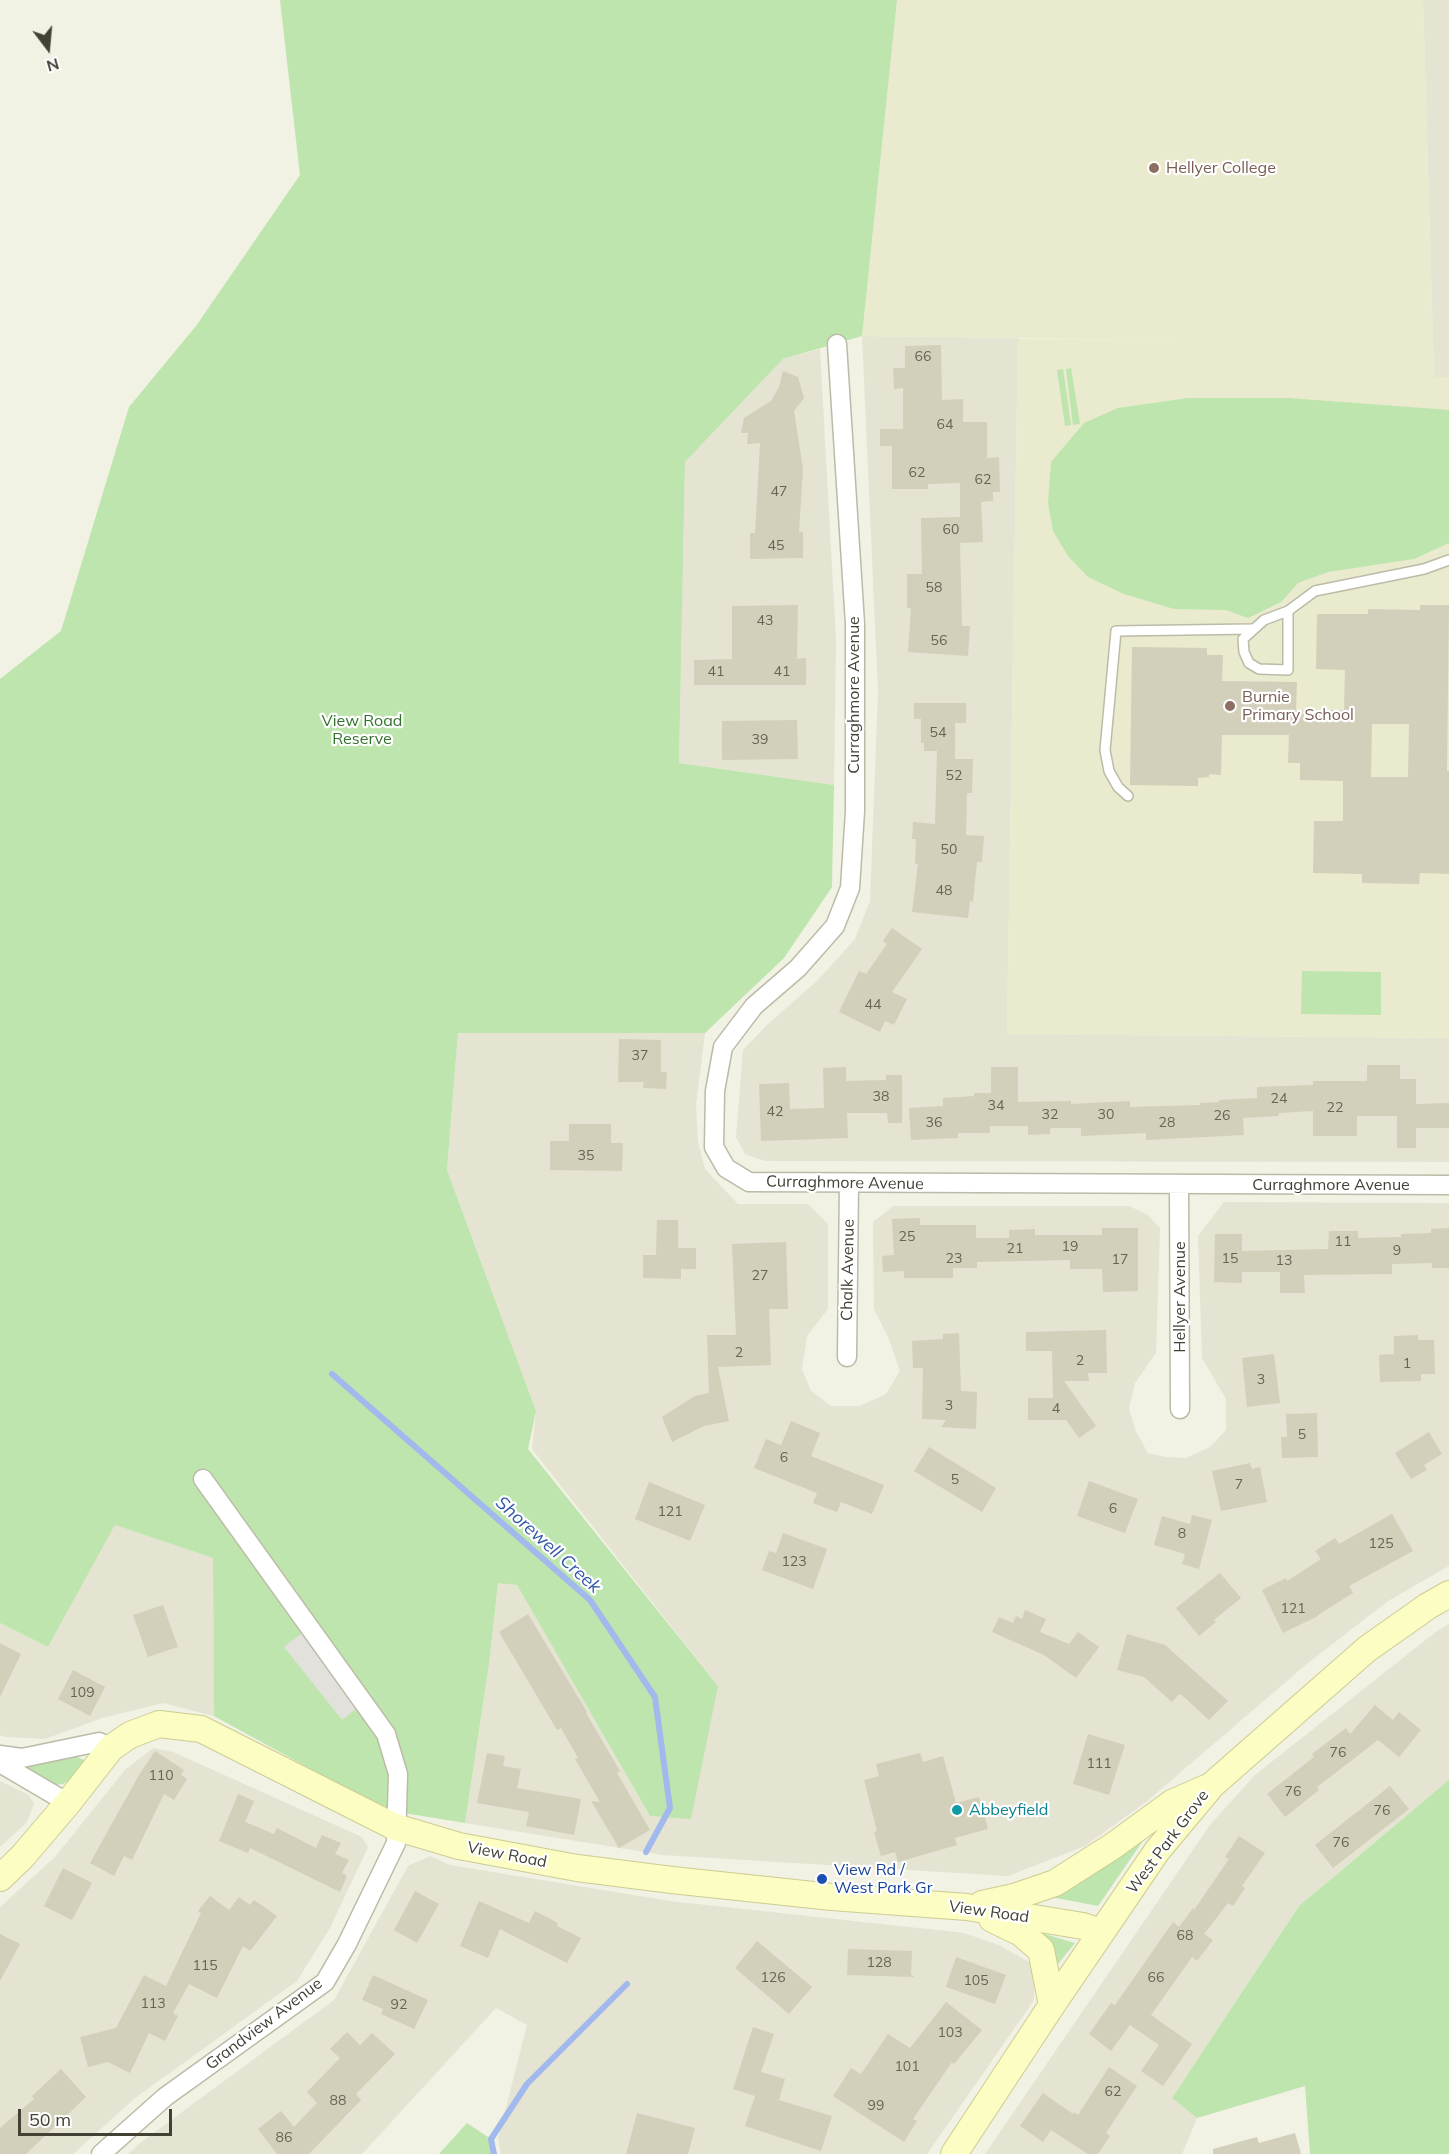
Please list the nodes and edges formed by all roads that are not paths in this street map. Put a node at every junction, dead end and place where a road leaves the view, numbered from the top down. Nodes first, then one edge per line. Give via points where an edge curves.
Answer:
1 (837, 344) dead end
2 (1449, 560) edge
3 (1288, 611) junction
4 (1252, 629) junction
5 (1128, 796) dead end
6 (849, 1183) junction
7 (1179, 1185) junction
8 (1449, 1185) edge
9 (847, 1357) dead end
10 (1180, 1409) dead end
11 (203, 1479) dead end
12 (1449, 1594) edge
13 (111, 1748) junction
14 (0, 1755) edge
15 (0, 1763) edge
16 (1212, 1785) junction
17 (68, 1803) junction
18 (395, 1827) junction
19 (0, 1878) edge
20 (968, 1907) junction
21 (1101, 1932) junction
22 (1052, 2005) junction
23 (101, 2154) edge
24 (954, 2154) edge

1 - 6 street, Curraghmore Avenue via 855,624 855,811 850,888 835,926 798,968 754,1006 723,1047 715,1091 714,1148 726,1168 749,1182
2 - 3 lane via 1424,569 1315,591
3 - 4 lane
3 - 4 lane via 1288,670 1260,669 1249,663 1243,639
4 - 5 lane via 1116,631 1104,750 1109,771
6 - 7 street, Curraghmore Avenue
6 - 9 street, Chalk Avenue
7 - 8 street, Curraghmore Avenue
7 - 10 street, Hellyer Avenue
11 - 18 street, Grandview Avenue via 386,1734 398,1774
12 - 16 street, West Park Grove via 1367,1649
13 - 14 street via 99,1742 22,1758
13 - 17 street, View Road
13 - 18 street, View Road via 130,1735 159,1724 201,1730
15 - 17 street
16 - 20 street via 1172,1803 1055,1883
16 - 21 street, West Park Grove via 1157,1851
17 - 19 street, View Road
18 - 20 street, View Road via 459,1846 577,1868 745,1889
18 - 23 street, Grandview Avenue via 396,1843 325,1982 165,2097
20 - 21 street, View Road
20 - 22 street via 1020,1933 1041,1950
21 - 22 street, West Park Grove
22 - 24 street, West Park Grove

